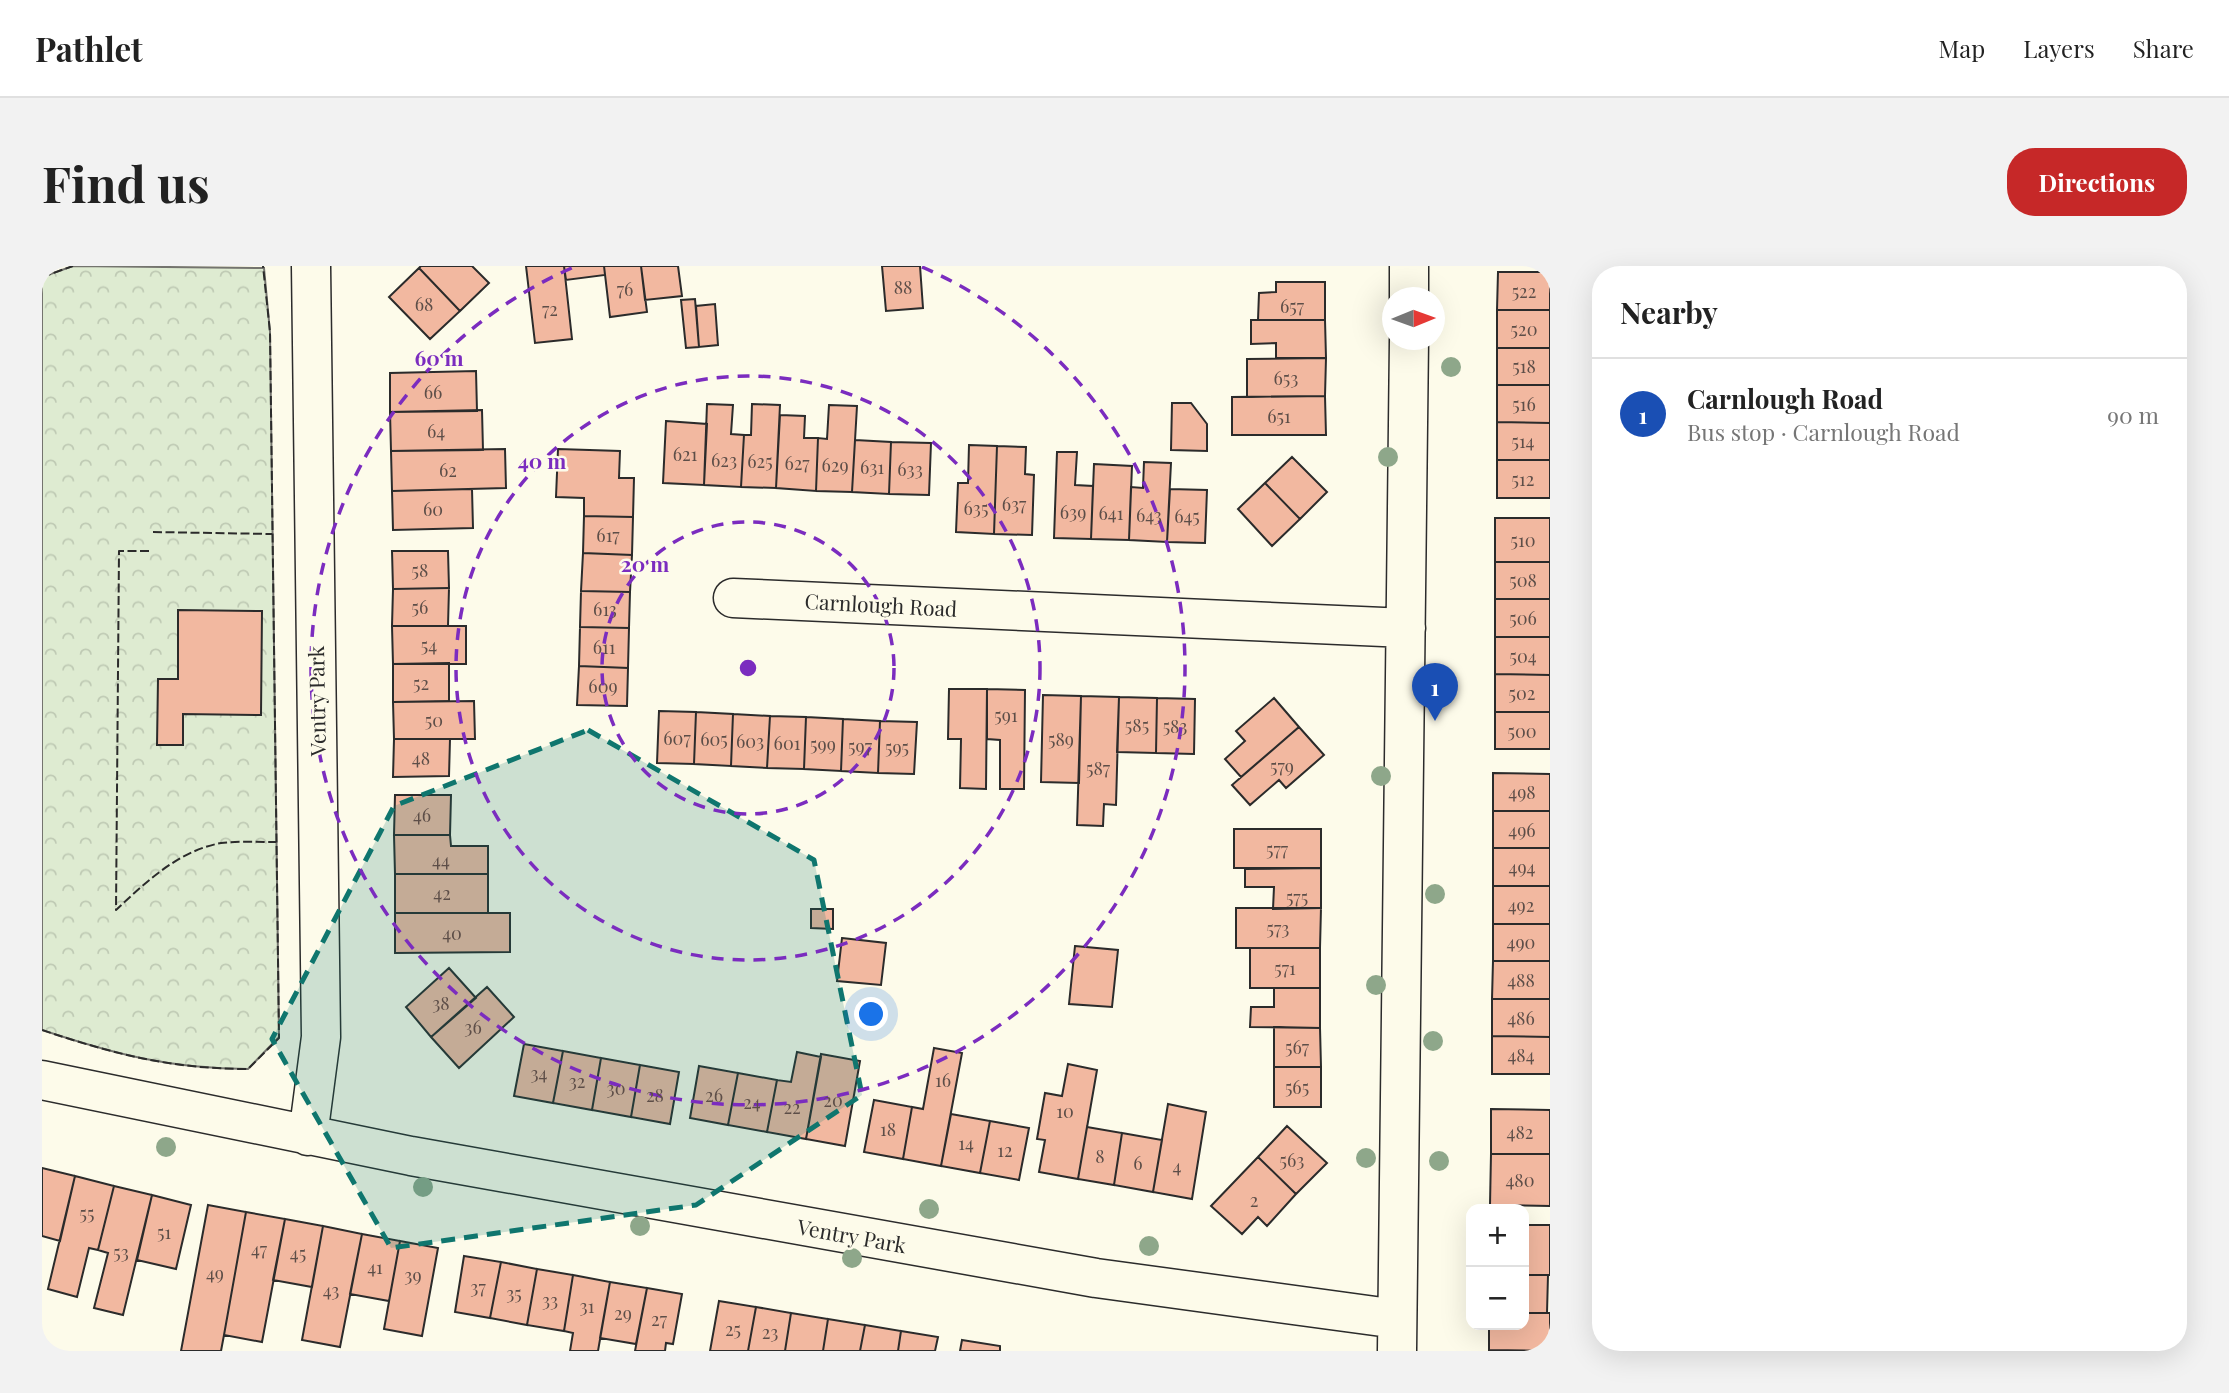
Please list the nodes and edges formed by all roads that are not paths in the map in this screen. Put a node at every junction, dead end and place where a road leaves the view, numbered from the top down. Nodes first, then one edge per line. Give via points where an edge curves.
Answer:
1 (311, 266) edge
2 (1409, 266) edge
3 (1409, 287) edge
4 (1409, 350) edge
5 (733, 598) dead end
6 (1406, 628) junction
7 (42, 1080) edge
8 (308, 1136) junction
9 (1397, 1335) edge

1 - 8 street, Ventry Park via 321,1037
2 - 3 street
4 - 6 street
5 - 6 street, Carnlough Road
6 - 9 street
7 - 8 street, Ventry Park
8 - 9 street, Ventry Park

